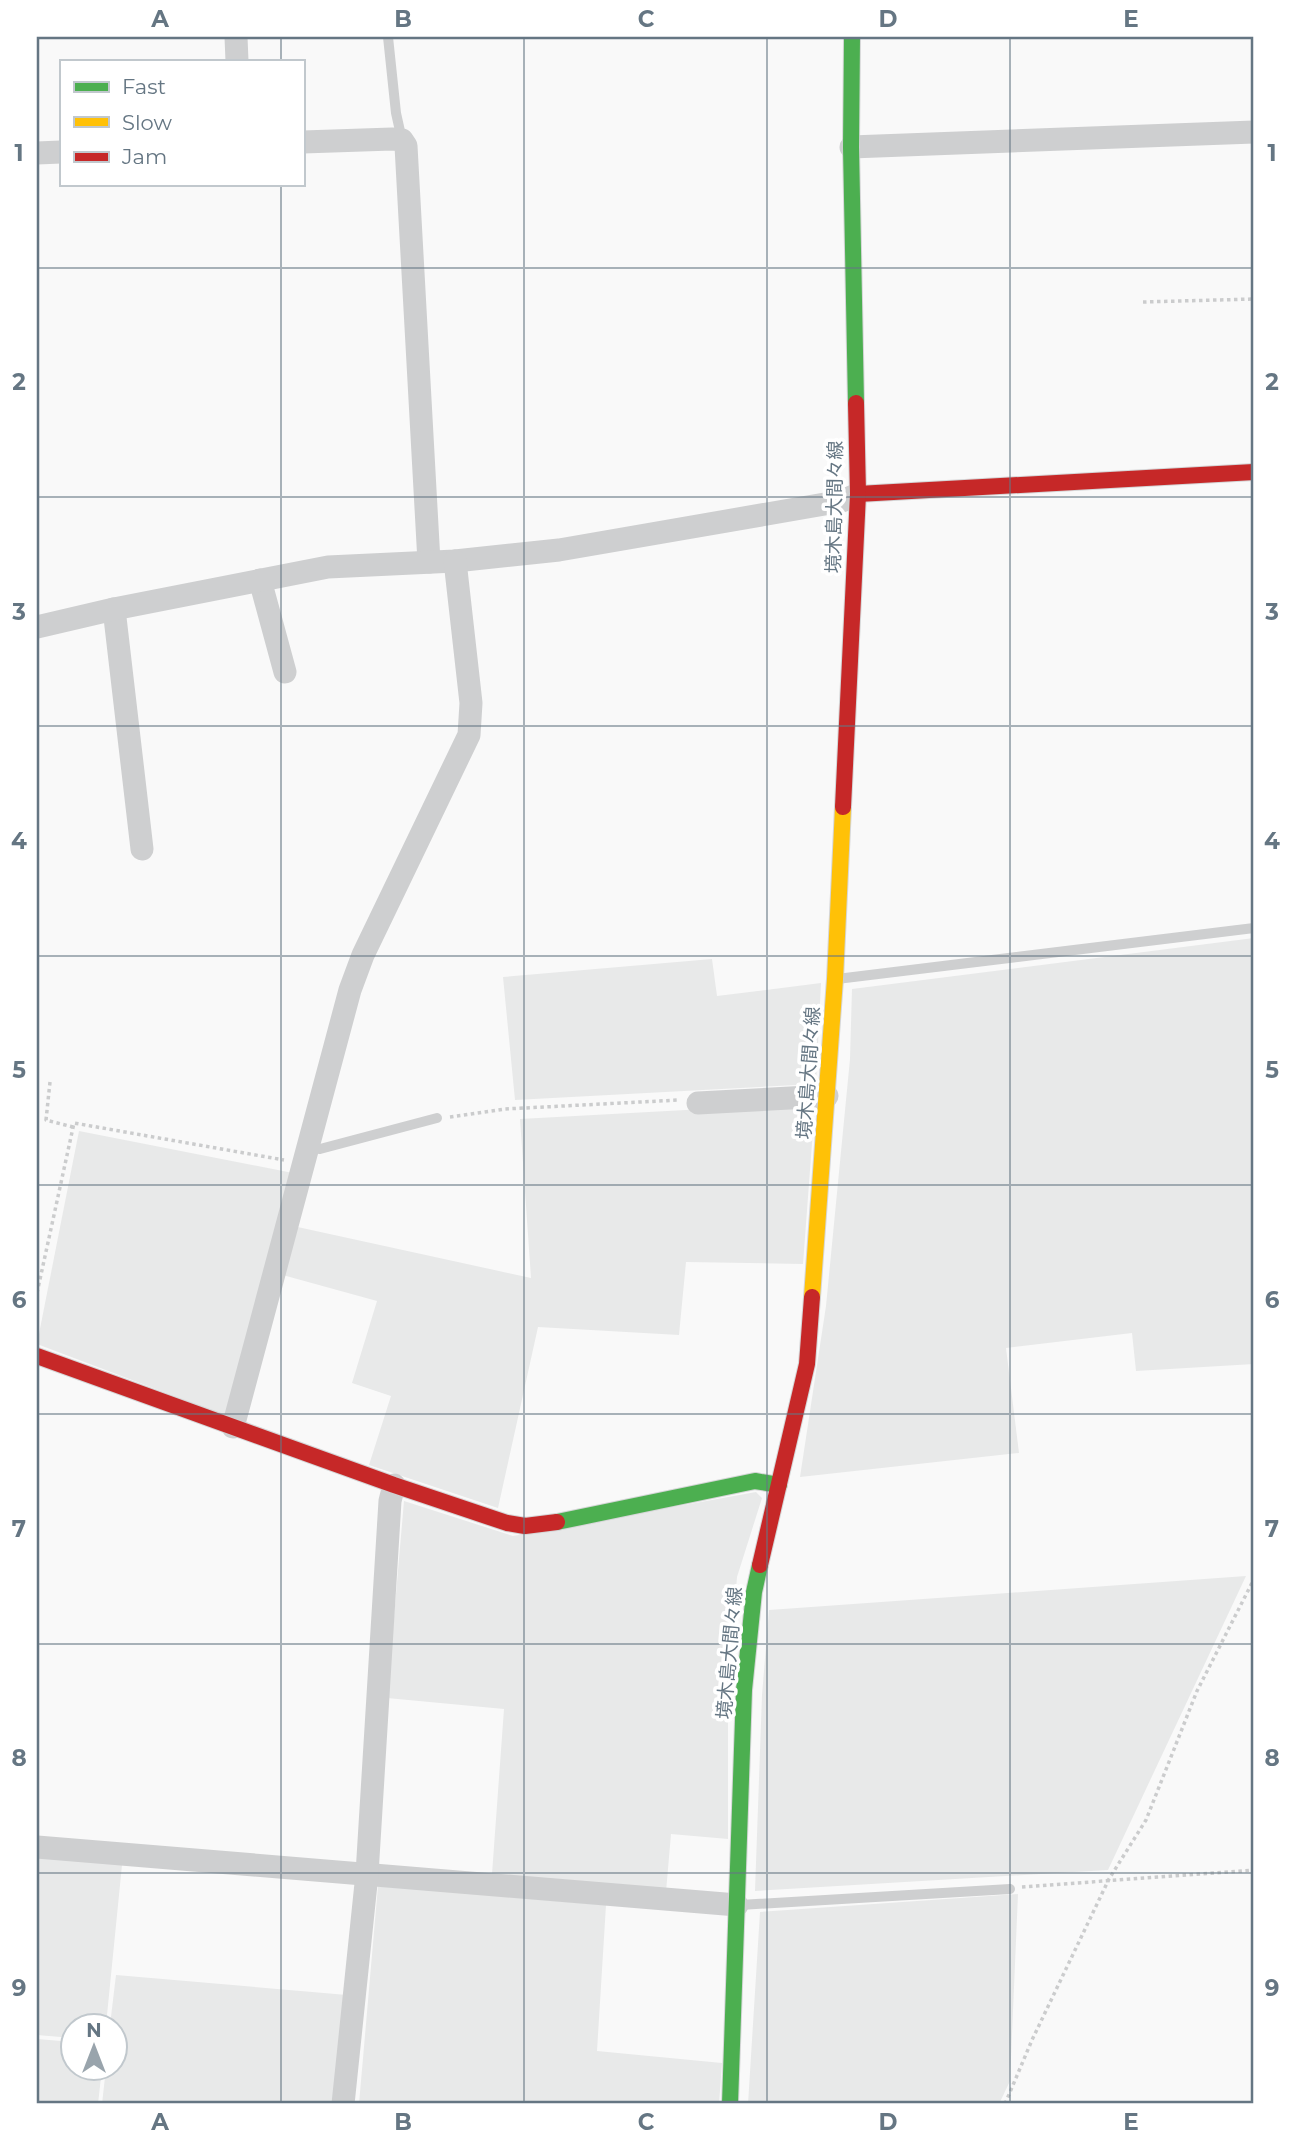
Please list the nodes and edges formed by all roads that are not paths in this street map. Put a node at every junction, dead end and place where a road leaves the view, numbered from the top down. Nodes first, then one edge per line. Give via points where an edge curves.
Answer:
1 (236, 37) edge
2 (388, 37) edge
3 (852, 37) edge
4 (237, 60) edge
5 (1254, 132) edge
6 (402, 140) junction
7 (304, 142) edge
8 (851, 147) junction
9 (60, 152) edge
10 (37, 153) edge
11 (1254, 472) edge
12 (858, 494) junction
13 (455, 561) junction
14 (429, 562) junction
15 (260, 580) junction
16 (114, 609) junction
17 (37, 627) edge
18 (285, 672) dead end
19 (142, 849) dead end
20 (1254, 928) edge
21 (835, 979) junction
22 (827, 1096) junction
23 (698, 1103) road end
24 (437, 1118) road end
25 (305, 1155) junction
26 (37, 1356) edge
27 (233, 1427) junction
28 (394, 1485) junction
29 (779, 1485) junction
30 (37, 1847) edge
31 (368, 1874) junction
32 (1010, 1889) road end
33 (737, 1905) junction
34 (343, 2104) edge
35 (730, 2104) edge

1 - 4 street
2 - 6 lane
3 - 8 main road, 境木島大間々線
5 - 8 street
6 - 7 street
6 - 14 street via 406,146
8 - 12 main road, 境木島大間々線
9 - 10 street
11 - 12 main road
12 - 13 street via 842,501 559,550
12 - 21 main road, 境木島大間々線
13 - 14 street
13 - 25 street via 471,703 469,735 363,955
14 - 15 street via 352,564
15 - 16 street
15 - 18 street
16 - 17 street
16 - 19 street
20 - 21 lane
21 - 22 main road, 境木島大間々線
22 - 23 street
22 - 29 main road, 境木島大間々線 via 807,1364
24 - 25 lane
25 - 27 street
26 - 27 main road
27 - 28 main road
28 - 29 main road via 524,1526 755,1481
28 - 31 street
29 - 33 main road, 境木島大間々線 via 747,1638
30 - 31 street
31 - 33 street
31 - 34 street
32 - 33 lane
33 - 35 main road, 境木島大間々線

